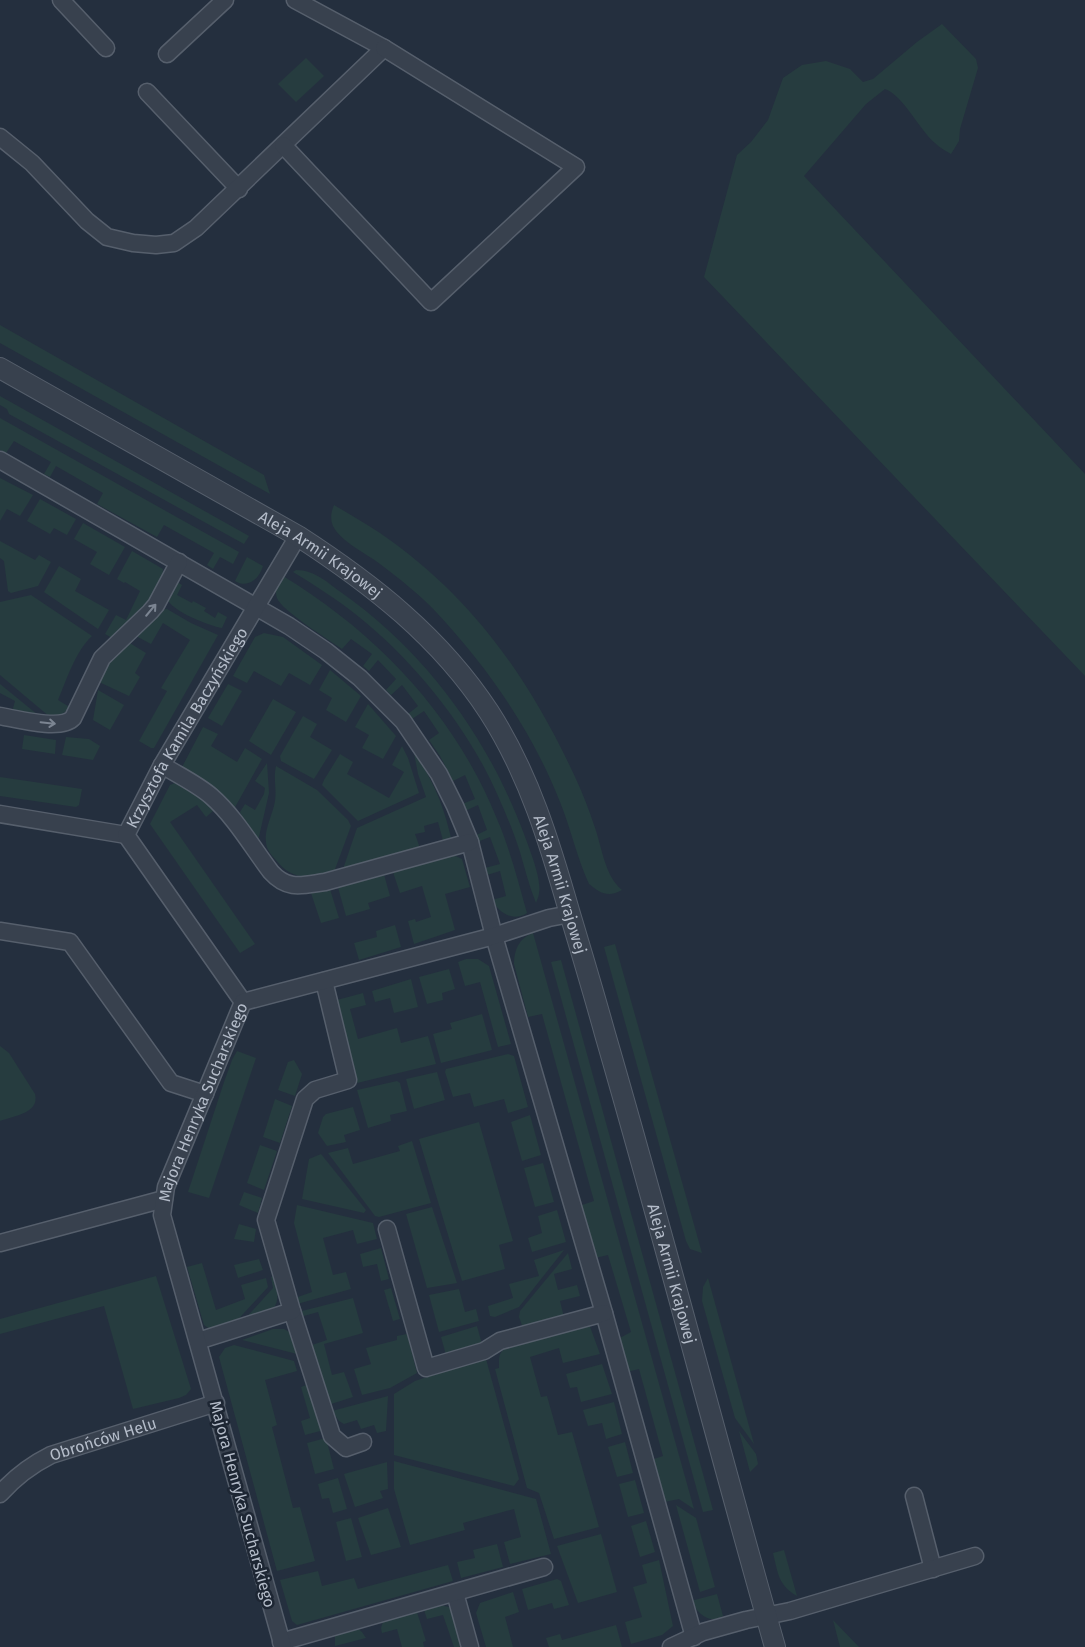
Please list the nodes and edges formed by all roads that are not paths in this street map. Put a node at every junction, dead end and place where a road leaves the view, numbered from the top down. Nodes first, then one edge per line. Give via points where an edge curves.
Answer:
1 (61, 0) edge
2 (225, 0) edge
3 (295, 0) edge
4 (106, 48) dead end
5 (384, 48) junction
6 (167, 54) dead end
7 (147, 92) dead end
8 (0, 137) edge
9 (283, 145) junction
10 (239, 188) junction
11 (0, 368) edge
12 (0, 460) edge
13 (298, 536) junction
14 (180, 562) junction
15 (255, 606) junction
16 (0, 716) edge
17 (162, 765) junction
18 (0, 814) edge
19 (126, 834) junction
20 (470, 842) junction
21 (570, 914) junction
22 (0, 931) edge
23 (494, 936) junction
24 (324, 981) junction
25 (243, 1002) junction
26 (205, 1094) junction
27 (164, 1199) junction
28 (387, 1229) dead end
29 (0, 1242) edge
30 (292, 1312) junction
31 (604, 1313) junction
32 (198, 1341) junction
33 (216, 1402) junction
34 (364, 1442) dead end
35 (0, 1494) edge
36 (914, 1496) dead end
37 (974, 1556) dead end
38 (544, 1567) dead end
39 (933, 1569) junction
40 (455, 1593) junction
41 (766, 1615) junction
42 (694, 1637) junction
43 (282, 1644) edge
44 (470, 1647) edge
45 (671, 1647) edge
46 (775, 1647) edge

1 - 4 street
2 - 6 street
3 - 5 street
5 - 9 street
5 - 9 street via 576,167 431,302
7 - 10 street
8 - 10 street via 32,163 87,221 107,237 133,243 174,243 196,228
9 - 10 street
11 - 13 street, Aleja Armii Krajowej
12 - 14 street
13 - 15 street, Krzysztofa Kamila Baczyńskiego
13 - 21 street, Aleja Armii Krajowej via 340,563 407,617 456,668 482,702 531,792 551,845
14 - 15 street
16 -> 14 street via 52,724 70,722 102,658 156,605
15 - 17 street, Krzysztofa Kamila Baczyńskiego
15 - 20 street via 326,651 360,678 404,722 439,774
17 - 19 street, Krzysztofa Kamila Baczyńskiego
17 - 20 street via 210,795 230,816 271,872 286,885 325,882
18 - 19 street, Krzysztofa Kamila Baczyńskiego
19 - 25 street
20 - 23 street
21 - 23 street, Majora Henryka Sucharskiego
21 - 41 street, Aleja Armii Krajowej via 632,1125
22 - 26 street via 70,942 171,1083
23 - 24 street, Majora Henryka Sucharskiego
23 - 31 street
24 - 25 street, Majora Henryka Sucharskiego
24 - 30 street via 348,1080 316,1090 305,1099 266,1220
25 - 26 street, Majora Henryka Sucharskiego
26 - 27 street, Majora Henryka Sucharskiego via 166,1187
27 - 29 street
27 - 32 street, Majora Henryka Sucharskiego via 162,1215
28 - 31 street via 426,1368 484,1351 500,1341
30 - 32 street
30 - 34 street via 332,1436 346,1448
31 - 42 street
32 - 33 street, Majora Henryka Sucharskiego
33 - 35 street, Obrońców Helu via 51,1455 14,1479
33 - 43 street, Majora Henryka Sucharskiego
36 - 39 street
37 - 39 street
38 - 40 street
39 - 41 street via 790,1612
40 - 43 street
40 - 44 street
41 - 42 street
41 - 46 street, Aleja Armii Krajowej
42 - 45 street

